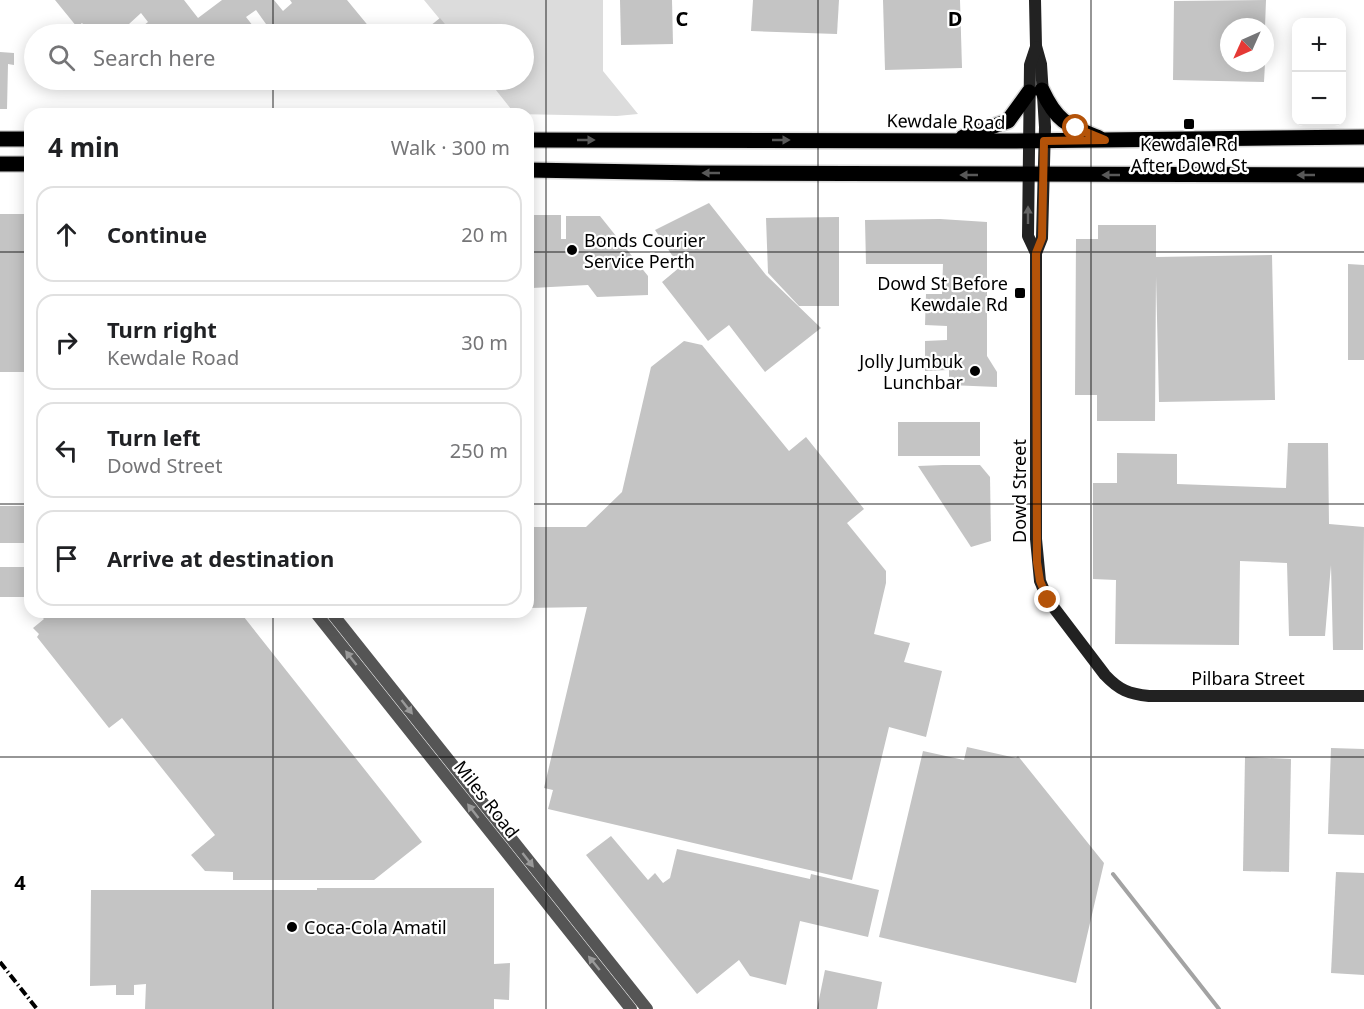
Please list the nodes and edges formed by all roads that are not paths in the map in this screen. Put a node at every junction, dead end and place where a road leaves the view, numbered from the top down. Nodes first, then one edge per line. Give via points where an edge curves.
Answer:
1 (1035, 0) edge
2 (1035, 91) junction
3 (0, 139) edge
4 (24, 139) edge
5 (534, 140) edge
6 (954, 140) junction
7 (1105, 140) junction
8 (1037, 141) junction
9 (1362, 142) edge
10 (0, 164) edge
11 (24, 164) edge
12 (534, 170) edge
13 (1028, 174) junction
14 (1044, 175) junction
15 (1364, 175) edge
16 (1036, 253) junction
17 (320, 618) edge
18 (336, 618) edge
19 (1131, 694) joint
20 (1364, 696) edge
21 (631, 1009) edge
22 (647, 1009) edge

1 - 2 main road, Dowd Street via 1036,46 1041,64
2 - 6 main road via 1008,121
2 - 7 main road via 1064,122
2 - 8 main road, Dowd Street via 1045,127
3 - 4 main road
5 -> 6 main road, Kewdale Road
6 - 8 main road, Kewdale Road
7 - 8 main road, Kewdale Road
7 - 9 main road, Kewdale Road
8 - 13 main road, Dowd Street
8 - 14 main road, Dowd Street
10 - 11 main road
13 -> 12 main road
13 - 14 main road
16 -> 13 main road, Dowd Street via 1028,237
15 -> 14 main road
14 - 16 main road, Dowd Street via 1042,238
16 - 19 main road, Dowd Street via 1036,539 1040,581 1048,600 1092,659 1115,686
21 -> 17 street, Miles Road
18 -> 22 street, Miles Road
19 - 20 main road, Pilbara Street

